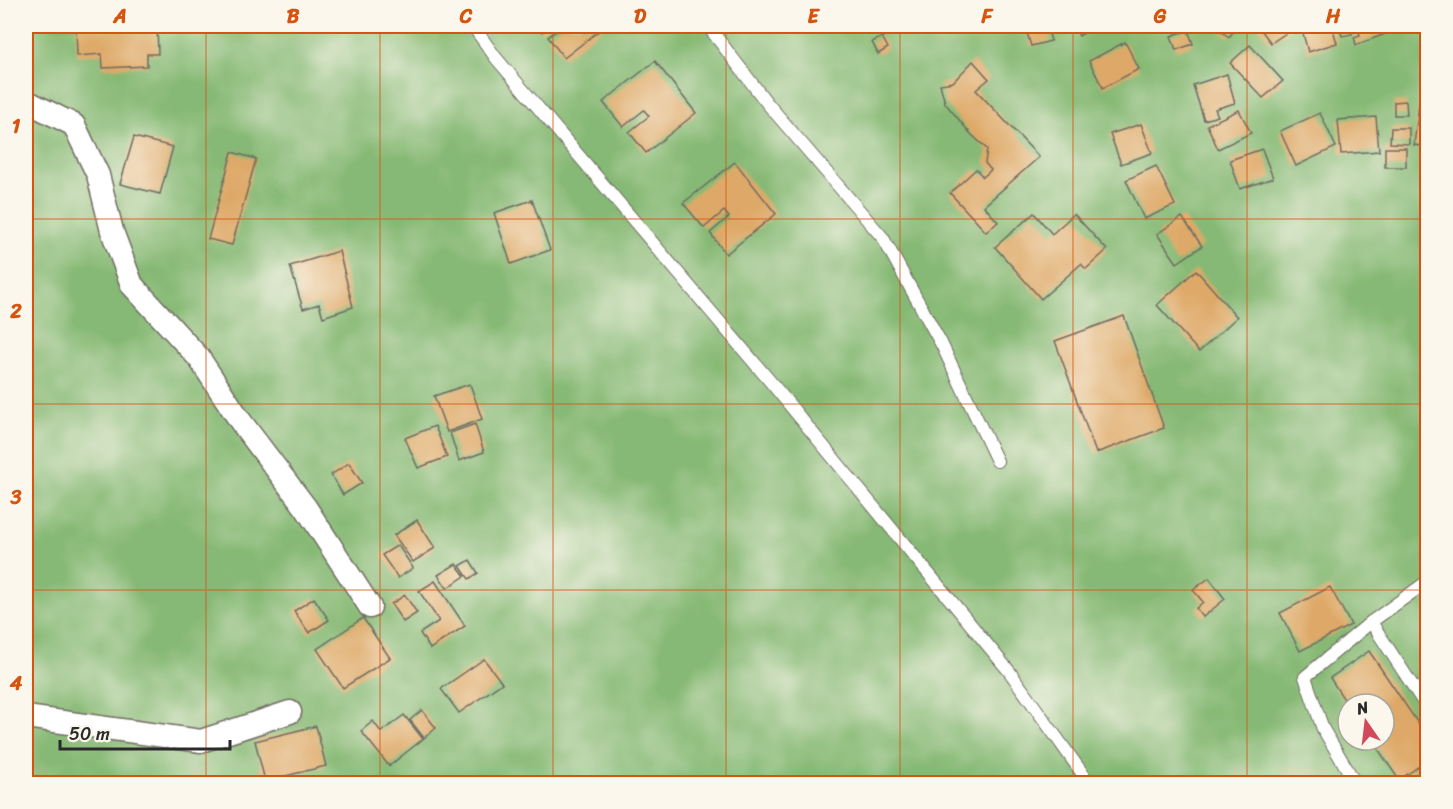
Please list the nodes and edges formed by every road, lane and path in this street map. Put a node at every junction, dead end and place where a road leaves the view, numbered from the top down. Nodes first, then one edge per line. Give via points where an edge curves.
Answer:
1 (473, 26) edge
2 (708, 26) edge
3 (26, 100) edge
4 (997, 461) dead end
5 (1428, 581) edge
6 (370, 607) dead end
7 (1371, 622) junction
8 (1428, 709) edge
9 (290, 712) dead end
10 (26, 717) edge
11 (1090, 783) edge
12 (1356, 783) edge

1 - 11 lane via 1009,671
2 - 4 lane via 767,103 883,238 942,345
3 - 6 street via 74,125 98,175 112,231 132,285 199,357 241,422 306,508
5 - 7 lane
7 - 8 lane
7 - 12 lane via 1305,677 1323,729
9 - 10 street via 201,741

